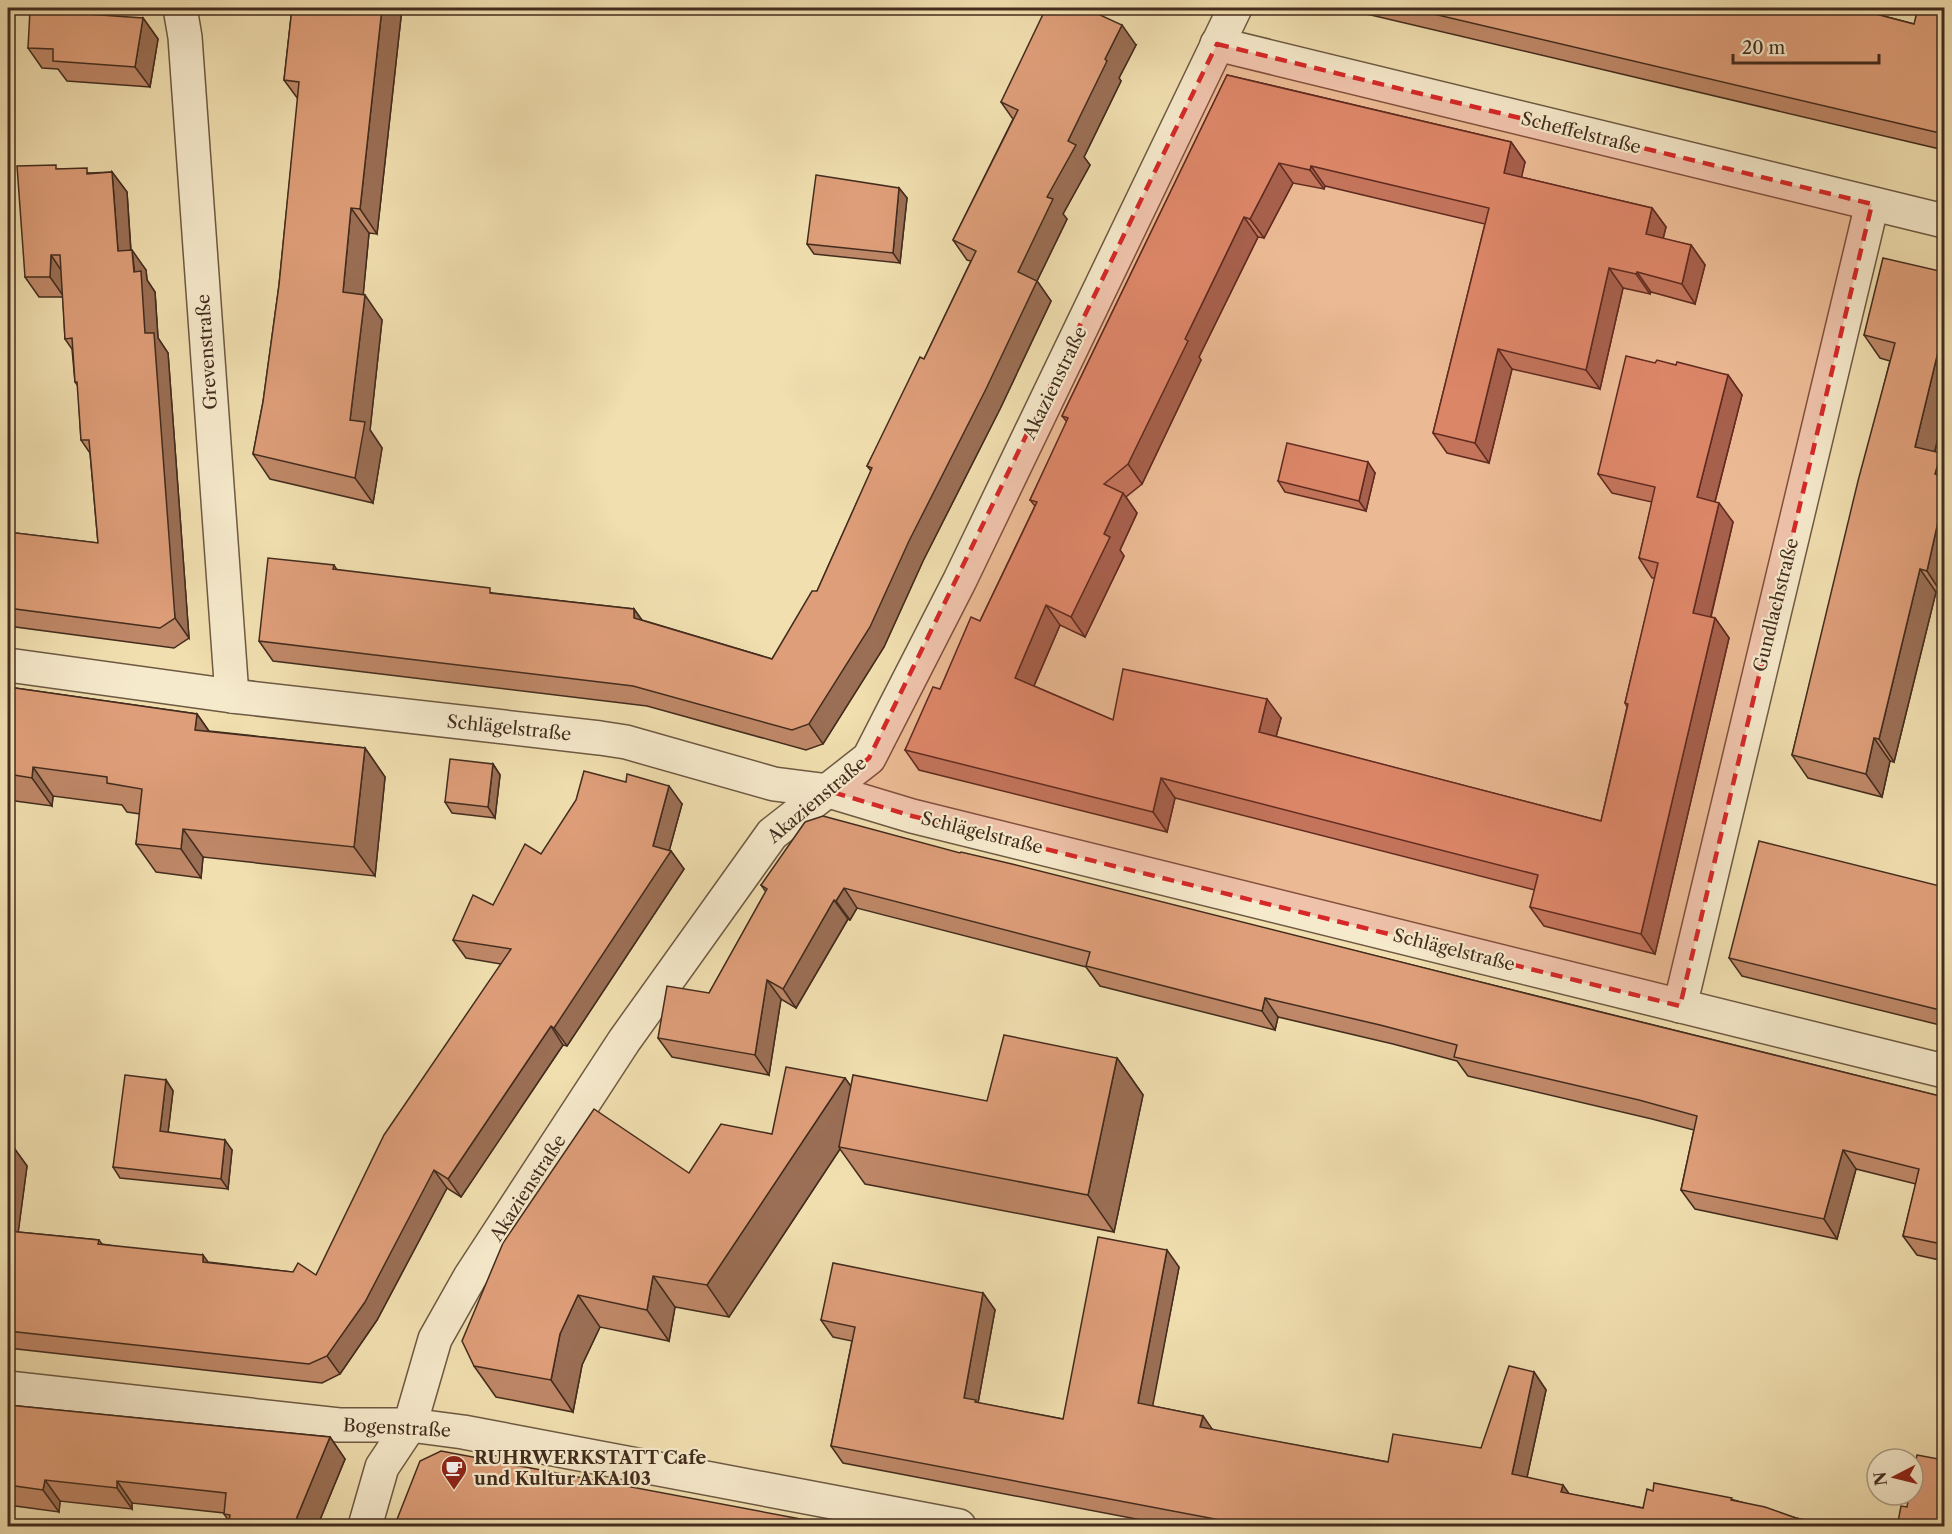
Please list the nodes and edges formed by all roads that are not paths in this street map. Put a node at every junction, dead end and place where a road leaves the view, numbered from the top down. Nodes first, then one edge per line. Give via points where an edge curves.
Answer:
1 (180, 8) edge
2 (1235, 8) edge
3 (1217, 44) junction
4 (1872, 204) junction
5 (1944, 221) edge
6 (8, 665) edge
7 (232, 696) junction
8 (829, 791) junction
9 (1680, 1006) junction
10 (1944, 1071) edge
11 (8, 1388) edge
12 (410, 1425) junction
13 (365, 1527) edge
14 (959, 1527) edge

1 - 7 street, Grevenstraße
2 - 3 street, Akazienstraße
3 - 4 street, Scheffelstraße
3 - 8 street, Akazienstraße via 960,580 869,758
4 - 5 street, Scheffelstraße
4 - 9 street, Gundlachstraße
6 - 7 street, Schlägelstraße
7 - 8 street, Schlägelstraße via 626,742 774,784
8 - 9 street, Schlägelstraße via 912,816
8 - 12 street, Akazienstraße via 772,834 618,1051 470,1277 435,1339
9 - 10 street, Schlägelstraße
11 - 12 street, Bogenstraße via 339,1425
12 - 13 street, Akazienstraße via 382,1467
12 - 14 street, Bogenstraße

